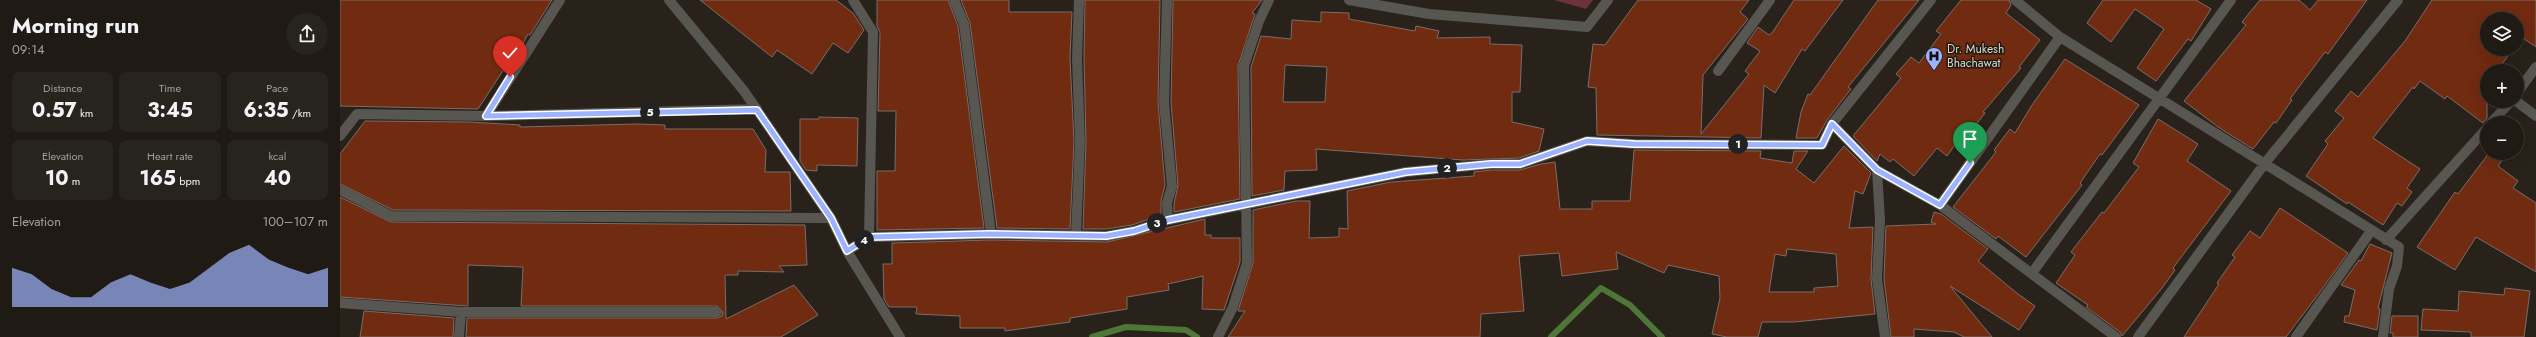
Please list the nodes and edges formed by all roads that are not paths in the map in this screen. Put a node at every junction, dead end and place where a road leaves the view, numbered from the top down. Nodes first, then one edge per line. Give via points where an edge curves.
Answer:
1 (560, 0) edge
2 (669, 0) edge
3 (852, 0) edge
4 (954, 0) edge
5 (1079, 0) edge
6 (1166, 0) edge
7 (1269, 0) edge
8 (1349, 0) edge
9 (1608, 0) edge
10 (1770, 0) edge
11 (1931, 0) edge
12 (2014, 0) edge
13 (2231, 0) edge
14 (2398, 0) edge
15 (2060, 37) junction
16 (2536, 67) edge
17 (1718, 71) dead end
18 (2524, 83) edge
19 (2160, 100) junction
20 (2524, 107) edge
21 (2505, 108) edge
22 (757, 110) junction
23 (486, 116) junction
24 (2497, 116) edge
25 (2536, 116) edge
26 (1832, 124) junction
27 (340, 136) edge
28 (2480, 136) edge
29 (2265, 164) junction
30 (1877, 170) junction
31 (340, 190) edge
32 (1247, 204) junction
33 (1940, 205) junction
34 (831, 218) junction
35 (1168, 220) junction
36 (2371, 231) junction
37 (991, 234) junction
38 (1076, 235) junction
39 (869, 237) junction
40 (2386, 240) junction
41 (847, 251) junction
42 (2032, 273) junction
43 (340, 303) edge
44 (461, 312) junction
45 (717, 312) dead end
46 (459, 337) edge
47 (900, 337) edge
48 (1218, 337) edge
49 (1885, 337) edge
50 (2116, 337) edge
51 (2138, 337) edge
52 (2296, 337) edge
53 (2383, 337) edge

1 - 23 street
2 - 22 street
3 - 39 street via 874,32
4 - 37 street via 964,24
5 - 38 street via 1077,58 1080,142
6 - 35 street via 1164,103 1172,186 1167,203
7 - 32 street via 1244,66
8 - 9 street via 1429,14 1587,27
10 - 17 street
11 - 26 street
12 - 15 street
13 - 19 street
14 - 29 street
15 - 19 street
15 - 33 street
16 - 18 street
19 - 29 street
19 - 42 street
20 - 25 street
21 - 24 street
22 - 23 street
22 - 34 street
23 - 27 street via 357,114
26 - 30 street
26 - 32 street via 1822,145 1634,144 1587,141 1520,164 1491,164 1406,172
28 - 40 street
29 - 36 street
29 - 51 street
30 - 33 street
30 - 49 street via 1880,220 1877,279
31 - 34 street via 391,216
32 - 35 street
32 - 48 street via 1247,263 1244,279
33 - 42 street
34 - 41 street
35 - 38 street via 1134,231 1106,236
36 - 40 street
36 - 52 street
37 - 38 street
37 - 39 street
39 - 41 street
40 - 53 street via 2399,247 2397,266 2389,289
41 - 47 street
42 - 50 street
43 - 44 street
44 - 45 street
44 - 46 street

